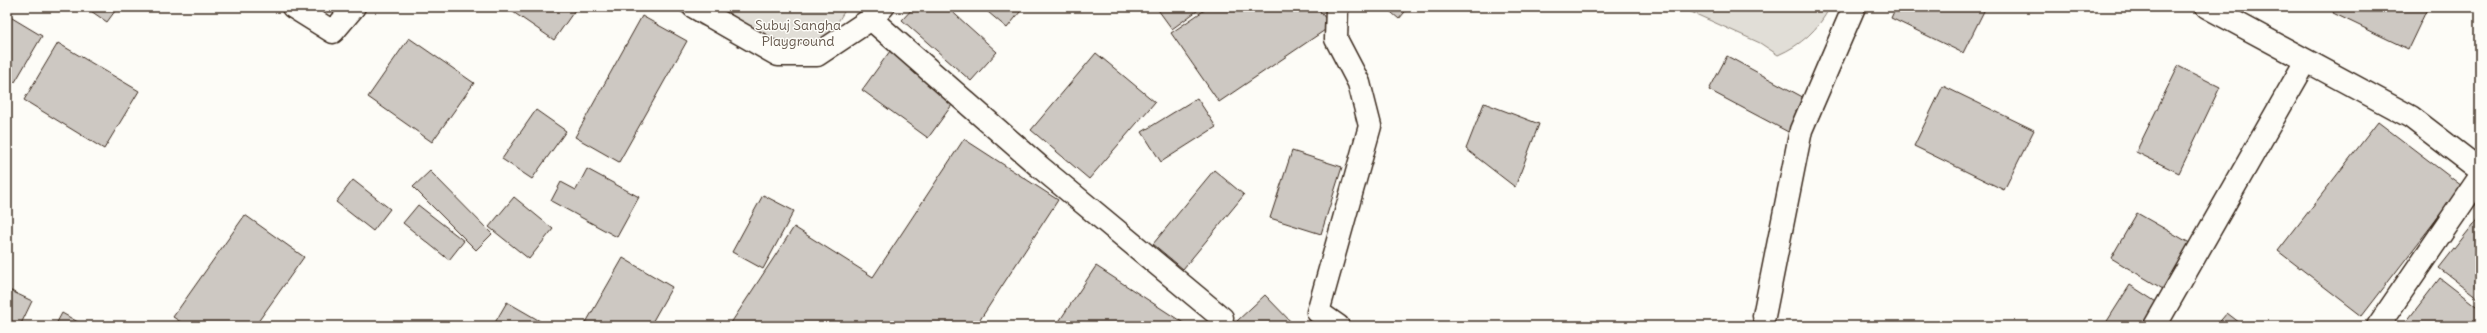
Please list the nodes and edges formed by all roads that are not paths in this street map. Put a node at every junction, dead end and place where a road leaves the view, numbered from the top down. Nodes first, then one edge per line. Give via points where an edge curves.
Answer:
1 (293, 7) edge
2 (354, 7) edge
3 (694, 7) edge
4 (1337, 7) edge
5 (1854, 7) edge
6 (2207, 7) edge
7 (877, 13) edge
8 (2306, 61) junction
9 (2480, 170) edge
10 (2480, 177) edge
11 (1764, 316) dead end
12 (1222, 318) dead end
13 (1338, 326) edge
14 (2155, 326) edge
15 (2378, 326) edge

1 - 2 street via 333,32
3 - 7 street via 778,55 818,55
4 - 13 street via 1336,39 1359,84 1370,126 1318,312
5 - 11 street via 1801,130
6 - 8 street
7 - 12 street via 1040,167
8 - 9 street via 2411,117
8 - 14 street
10 - 15 street

